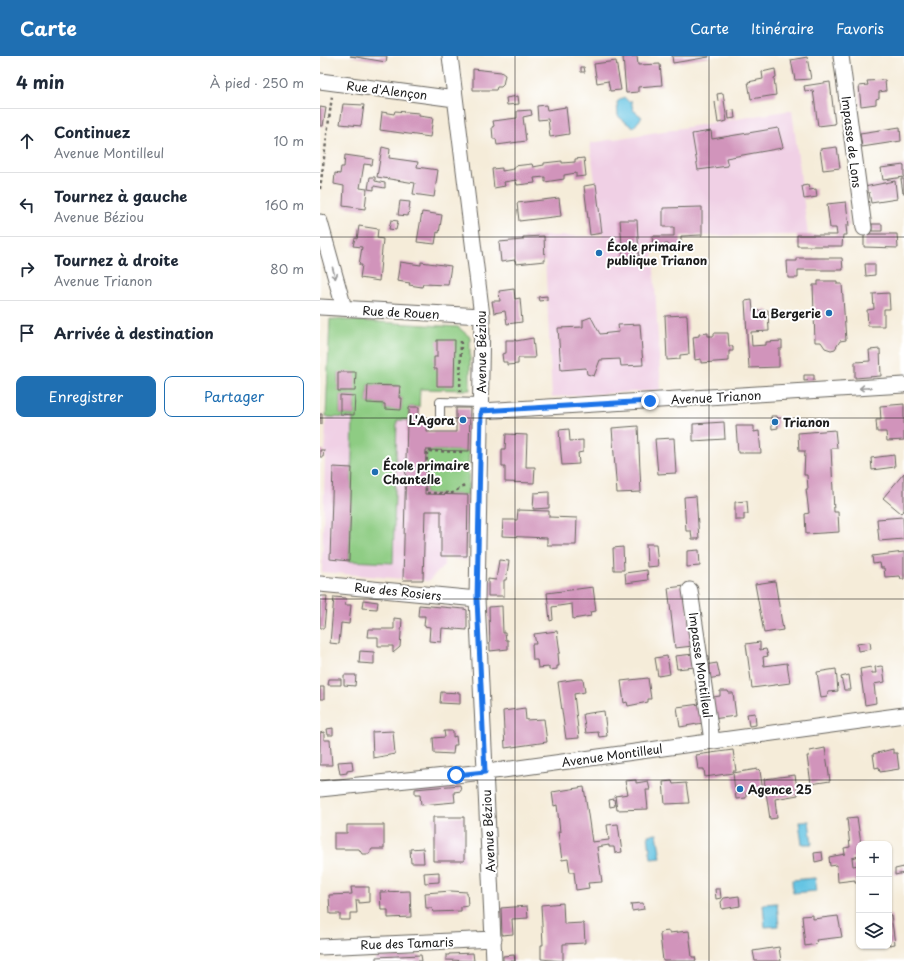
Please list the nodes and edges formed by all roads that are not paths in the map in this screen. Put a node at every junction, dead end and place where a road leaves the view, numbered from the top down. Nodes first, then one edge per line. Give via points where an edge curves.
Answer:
1 (450, 56) edge
2 (841, 56) edge
3 (327, 82) edge
4 (455, 98) junction
5 (320, 222) edge
6 (864, 228) dead end
7 (320, 308) edge
8 (344, 308) junction
9 (482, 316) junction
10 (904, 386) edge
11 (481, 407) junction
12 (440, 416) dead end
13 (320, 584) edge
14 (690, 590) dead end
15 (477, 599) junction
16 (904, 715) edge
17 (712, 741) junction
18 (485, 772) junction
19 (320, 789) edge
20 (494, 940) junction
21 (320, 947) edge
22 (494, 961) edge

1 - 4 street, Avenue Béziou
2 - 6 street, Impasse de Lons
3 - 4 street, Rue d'Alençon
4 - 9 street, Avenue Béziou
5 -> 8 street
7 - 8 street, Rue de Rouen
8 - 9 street, Rue de Rouen
9 - 11 street, Avenue Béziou
10 -> 11 street, Avenue Trianon
11 - 12 lane via 460,402 440,402
11 - 15 street, Avenue Béziou
13 - 15 street, Rue des Rosiers
14 - 17 street, Impasse Montilleul
15 - 18 street, Avenue Béziou
16 - 17 street, Avenue Montilleul
17 - 18 street, Avenue Montilleul
18 - 19 street, Avenue Montilleul
18 - 20 street, Avenue Béziou
20 - 21 street, Rue des Tamaris
20 - 22 street, Avenue Béziou

